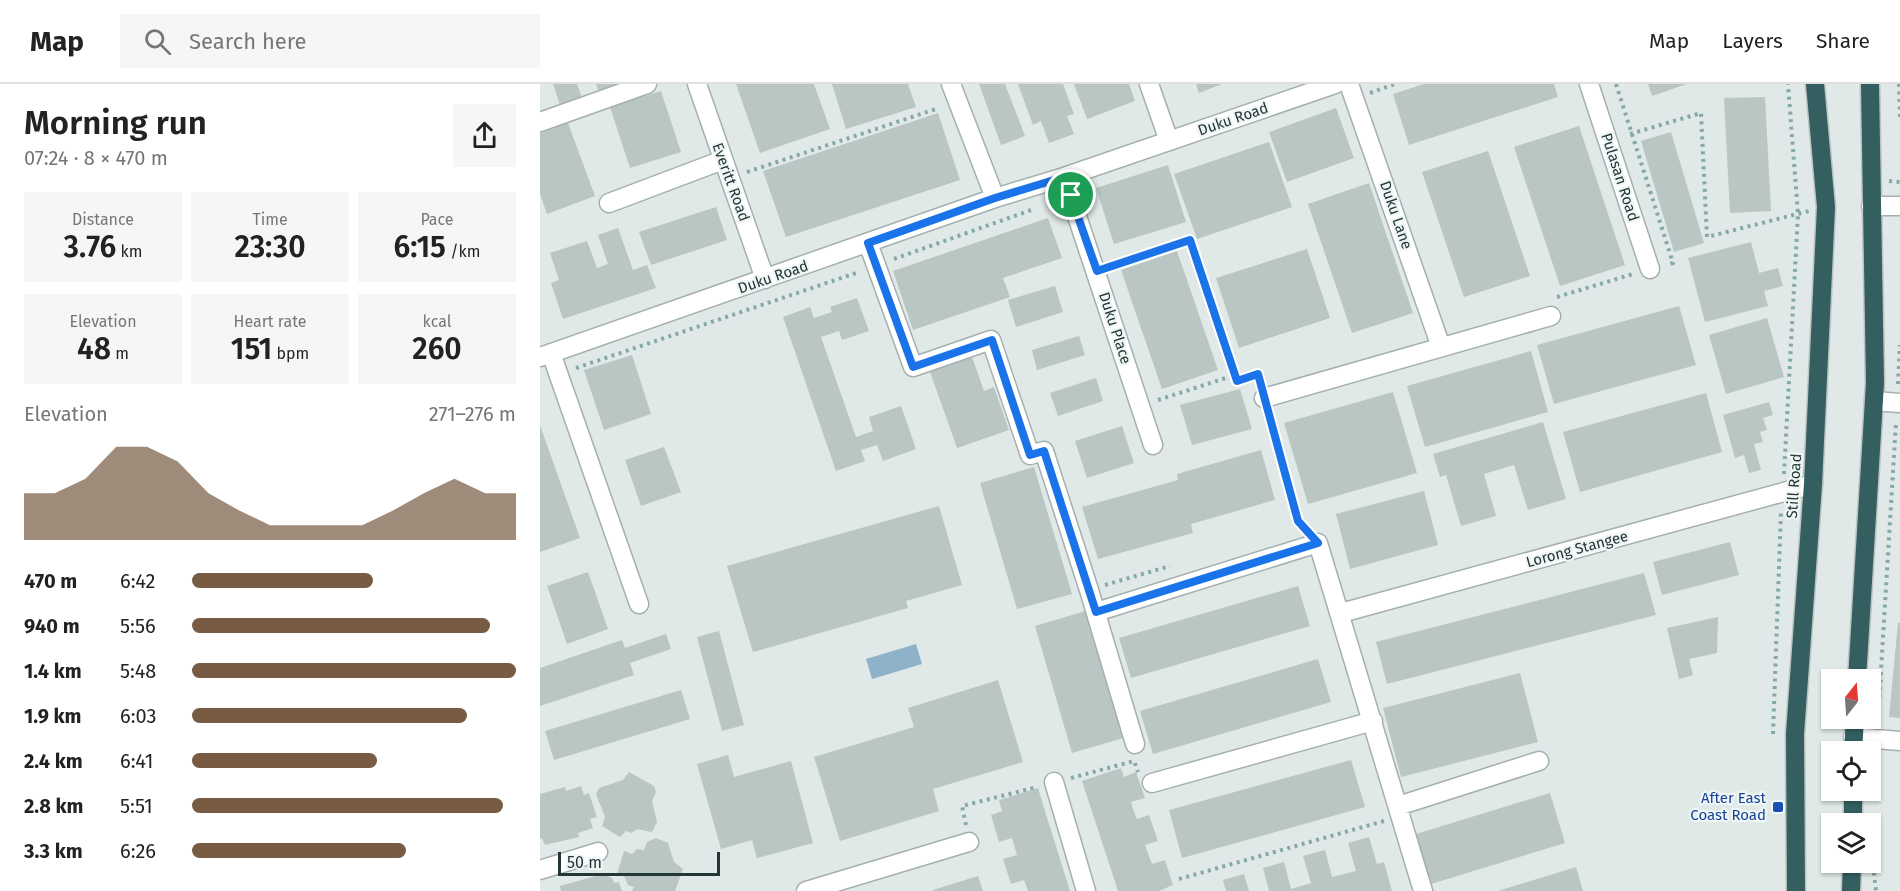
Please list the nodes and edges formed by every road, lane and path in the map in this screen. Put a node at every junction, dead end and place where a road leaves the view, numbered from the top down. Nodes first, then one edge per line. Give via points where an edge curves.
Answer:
1 (647, 84) edge
2 (697, 84) edge
3 (951, 84) edge
4 (1149, 84) edge
5 (1335, 84) edge
6 (1395, 84) edge
7 (1589, 84) edge
8 (1616, 84) edge
9 (1815, 84) edge
10 (1870, 84) edge
11 (1899, 84) edge
12 (1352, 91) edge
13 (957, 102) junction
14 (1900, 117) edge
15 (540, 122) edge
16 (1632, 134) junction
17 (1607, 140) junction
18 (1169, 141) junction
19 (723, 160) junction
20 (1064, 177) junction
21 (729, 178) junction
22 (995, 198) junction
23 (609, 203) dead end
24 (1871, 206) junction
25 (1900, 206) edge
26 (1038, 207) dead end
27 (1826, 207) junction
28 (868, 243) junction
29 (876, 266) junction
30 (1650, 269) junction
31 (1097, 271) junction
32 (765, 279) junction
33 (1551, 316) joint
34 (1900, 345) edge
35 (1441, 347) junction
36 (546, 355) edge
37 (559, 374) junction
38 (1235, 375) junction
39 (1264, 398) junction
40 (1874, 401) junction
41 (1899, 403) edge
42 (1140, 406) junction
43 (1153, 445) dead end
44 (1813, 484) junction
45 (1318, 543) junction
46 (639, 604) dead end
47 (1096, 612) junction
48 (1341, 613) junction
49 (1858, 669) edge
50 (1373, 721) junction
51 (1854, 736) edge
52 (1876, 739) junction
53 (1900, 741) edge
54 (1135, 744) dead end
55 (1539, 761) dead end
56 (1054, 782) junction
57 (1152, 783) joint
58 (1400, 811) junction
59 (969, 842) joint
60 (598, 852) dead end
61 (540, 870) edge
62 (1852, 873) edge
63 (1874, 873) edge
64 (1179, 879) dead end
65 (806, 891) edge
66 (1086, 891) edge
67 (1423, 891) edge
68 (1796, 891) edge
69 (1851, 891) edge
70 (1876, 891) edge

1 - 15 street
2 - 19 street, Everitt Road
3 - 13 street
4 - 18 street
5 - 18 street, Duku Road
6 - 12 path
7 - 17 street, Pulasan Road
8 - 16 path
9 - 27 highway, Still Road
10 - 24 highway
11 - 14 path
12 - 35 street, Duku Lane
13 - 21 path
13 - 22 street
16 - 17 path
16 - 27 path via 1701,113 1707,237
16 - 30 path via 1673,263
17 - 30 street, Pulasan Road
18 - 20 street, Duku Road
19 - 21 street, Everitt Road
19 - 23 street
20 - 22 street, Duku Road
20 - 31 street, Duku Place
21 - 32 street, Everitt Road
22 - 28 street, Duku Road
24 - 25 street
24 - 40 highway
26 - 29 path
27 - 44 highway, Still Road
28 - 29 street
28 - 32 street, Duku Road
29 - 37 path
29 - 47 street via 913,367 992,340 1030,455 1044,451
30 - 33 path via 1547,299
31 - 38 path via 1190,240
31 - 42 street, Duku Place
32 - 36 street, Duku Road
33 - 35 street
34 - 41 path
35 - 39 street
36 - 37 street, Duku Road
37 - 46 street, Duku Road
38 - 39 path via 1237,381 1258,374
38 - 42 path
39 - 45 path via 1298,521
40 - 41 street
40 - 49 highway
41 - 52 path
42 - 43 street, Duku Place
44 - 48 street, Lorong Stangee
44 - 68 highway, Still Road via 1795,734
45 - 47 street
45 - 48 street
47 - 54 street
48 - 50 street
50 - 57 street
50 - 58 street
51 - 52 street
52 - 53 street
55 - 58 street
56 - 57 path via 1134,761 1142,785
56 - 59 path via 962,806
56 - 66 street
58 - 64 path
58 - 67 street
59 - 65 street
60 - 61 street
62 - 69 highway
63 - 70 path

